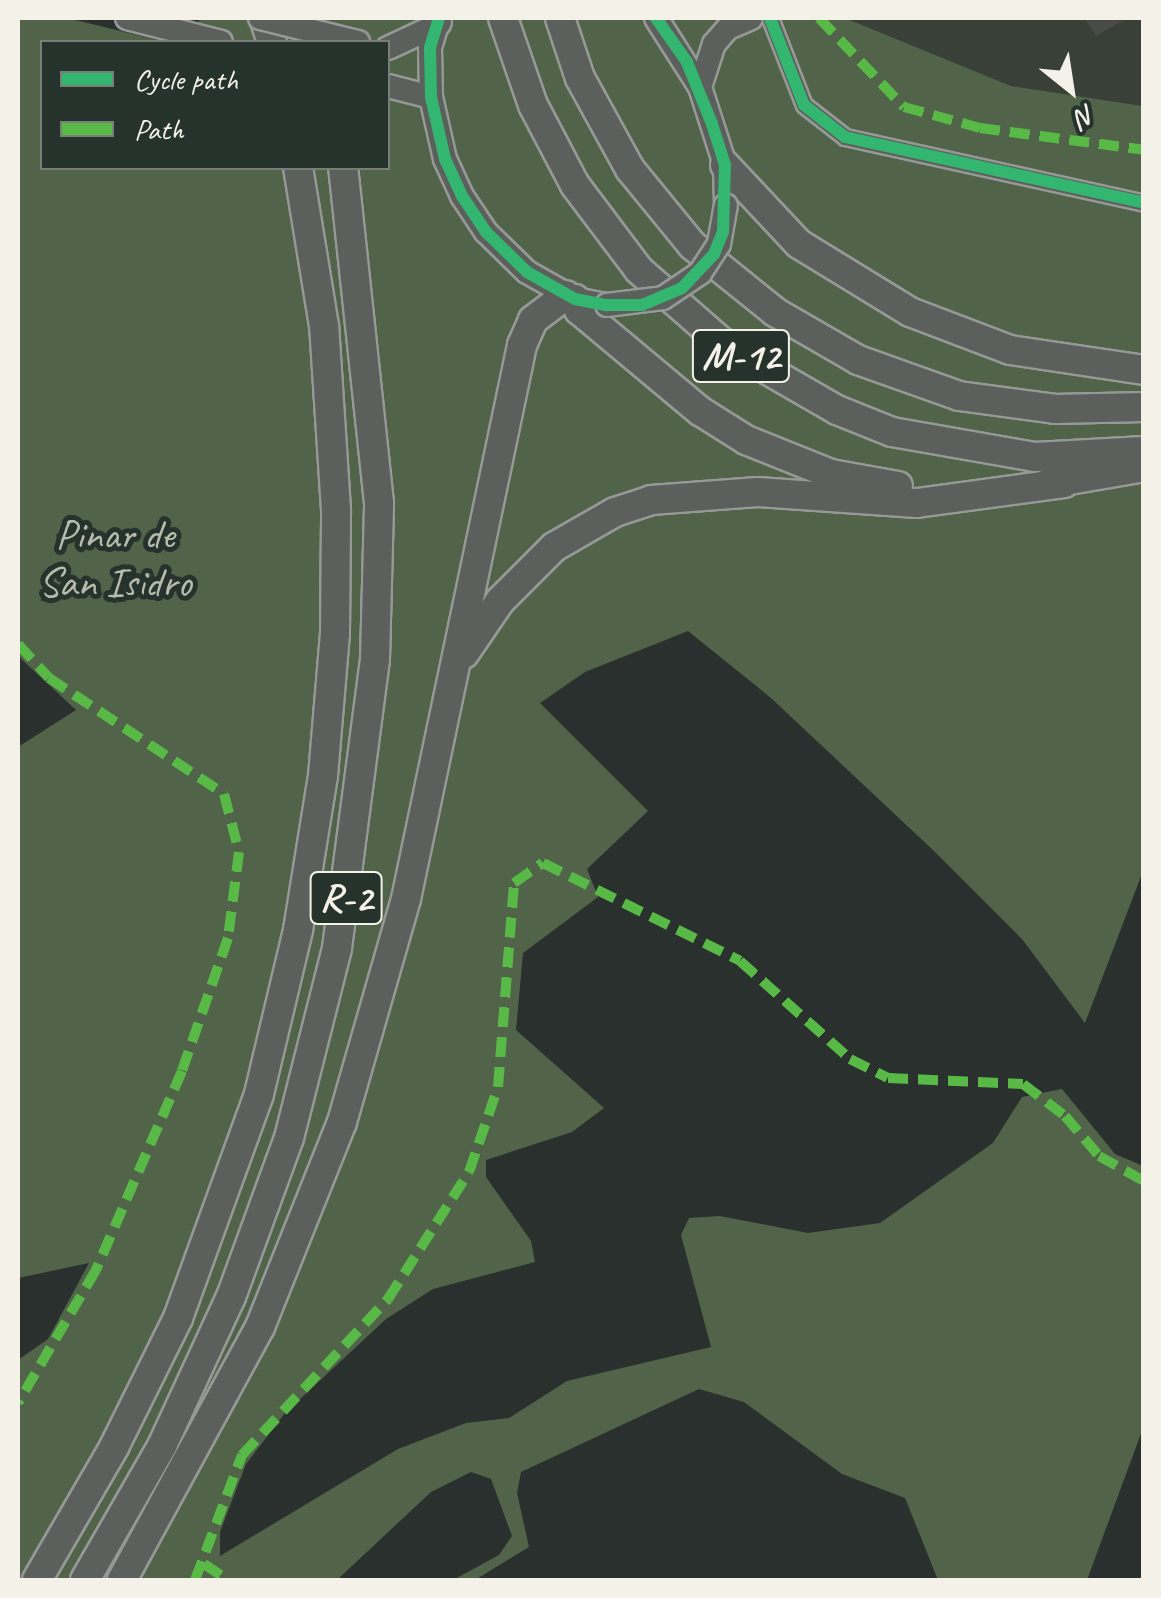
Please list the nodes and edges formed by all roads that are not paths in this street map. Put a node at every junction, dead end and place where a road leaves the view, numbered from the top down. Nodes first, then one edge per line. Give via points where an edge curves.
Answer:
1 (126, 18) edge
2 (502, 18) edge
3 (560, 18) edge
4 (656, 18) edge
5 (752, 18) edge
6 (770, 18) edge
7 (436, 21) edge
8 (266, 27) edge
9 (212, 40) edge
10 (346, 40) edge
11 (390, 47) edge
12 (390, 87) edge
13 (700, 87) junction
14 (431, 98) junction
15 (725, 165) junction
16 (298, 170) edge
17 (344, 170) edge
18 (1144, 202) edge
19 (570, 297) junction
20 (1144, 370) edge
21 (1144, 407) edge
22 (1144, 452) edge
23 (1144, 467) edge
24 (1064, 483) junction
25 (455, 668) junction
26 (37, 1580) edge
27 (85, 1580) edge
28 (122, 1580) edge

1 - 9 street
2 - 22 highway, M-12 via 534,106 575,185 639,270 726,346 822,403 892,432 1034,457
3 - 21 highway, M-12 via 580,78 630,169 692,245 775,312 858,360 959,396 1055,409
4 - 13 street
5 - 13 street via 728,28 714,44
6 - 18 street via 804,104 845,137
7 - 11 street
7 - 14 street
8 - 10 street, bridge
12 - 14 street
13 - 15 street
14 - 19 street via 445,160 486,232 528,272
15 - 19 street, bridge via 719,244 700,273 653,301 607,306
15 - 20 highway via 799,244 910,312 1010,350
16 - 26 highway, R-2 via 324,326 336,510 324,758 298,930 259,1094 178,1318
17 - 27 highway, R-2 via 379,504 376,659 338,948 289,1138 237,1281 162,1446
19 - 24 highway via 700,411 797,464 898,486
19 - 25 highway via 533,320 522,345
23 - 24 highway
24 - 25 highway via 917,503 758,492 651,500 595,522 536,562
25 - 28 highway via 378,1010 310,1211 235,1380

